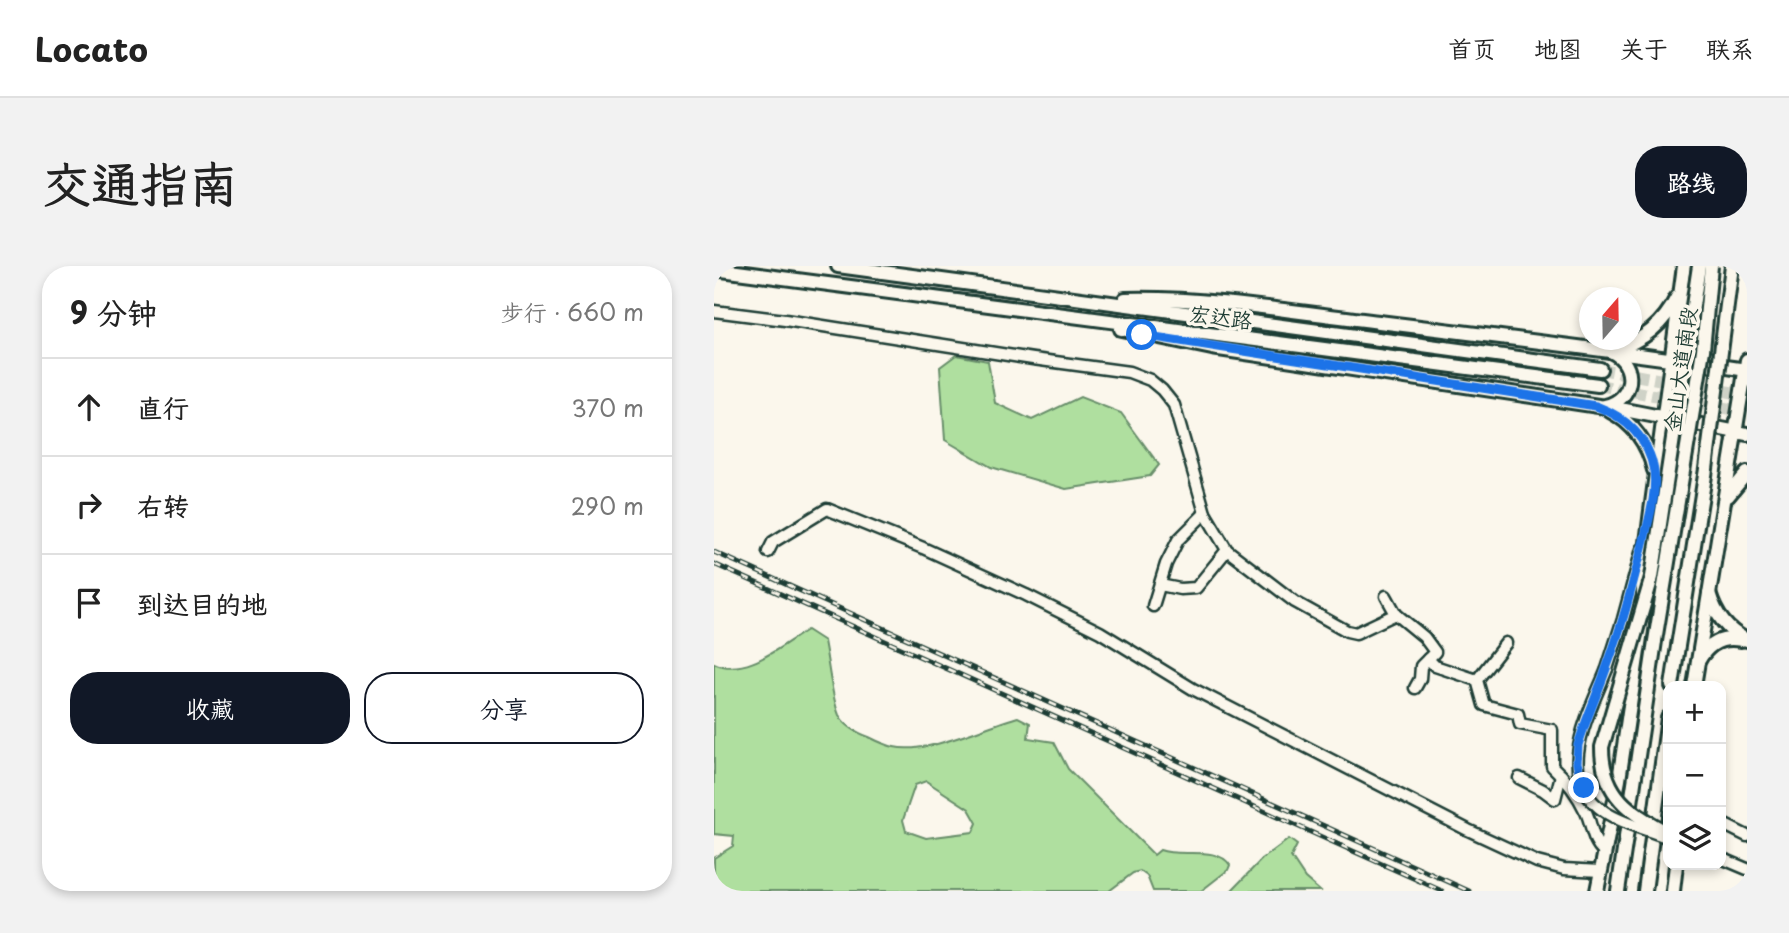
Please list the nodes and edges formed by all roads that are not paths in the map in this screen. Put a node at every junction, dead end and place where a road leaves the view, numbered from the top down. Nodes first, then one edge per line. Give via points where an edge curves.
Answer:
1 (1684, 266) edge
2 (1699, 266) edge
3 (1711, 266) edge
4 (1732, 266) edge
5 (847, 267) edge
6 (714, 269) edge
7 (1682, 280) junction
8 (1088, 300) junction
9 (714, 312) edge
10 (1084, 319) junction
11 (1642, 337) edge
12 (1579, 346) edge
13 (1608, 350) joint
14 (1671, 359) junction
15 (1747, 367) edge
16 (1600, 369) tunnel mouth
17 (1598, 384) tunnel mouth
18 (1598, 406) junction
19 (1664, 418) junction
20 (1741, 433) edge
21 (1747, 472) edge
22 (1655, 482) junction
23 (1724, 502) junction
24 (1651, 511) junction
25 (1205, 513) junction
26 (1227, 550) junction
27 (768, 552) dead end
28 (1160, 585) junction
29 (1709, 592) junction
30 (1386, 596) dead end
31 (1153, 606) dead end
32 (1396, 614) junction
33 (1747, 641) edge
34 (1506, 643) dead end
35 (1428, 659) junction
36 (1697, 664) junction
37 (1477, 680) junction
38 (1673, 681) edge
39 (1695, 681) edge
40 (1415, 688) dead end
41 (1665, 744) edge
42 (1561, 775) junction
43 (1519, 778) dead end
44 (1726, 826) edge
45 (1663, 833) edge
46 (1663, 834) edge
47 (1747, 836) edge
48 (1604, 852) junction
49 (1726, 860) edge
50 (1747, 869) edge
51 (1676, 870) edge
52 (1600, 871) junction
53 (1597, 891) edge
54 (1618, 891) edge
55 (1645, 891) edge
56 (1674, 891) edge

1 - 7 main road
2 - 45 main road, bridge via 1652,577 1602,747 1606,777 1621,802
3 - 54 main road, 金山大道南段, bridge via 1701,362
4 - 38 main road, 金山大道南段, bridge
5 - 8 main road, 宏达路
6 - 10 main road, 宏达路
7 - 11 main road via 1672,307
7 - 14 main road
8 - 12 main road via 1156,299 1273,309
8 - 16 main road, 宏达路
9 - 25 street via 1129,372 1150,380 1174,405
10 - 17 main road, 宏达路
10 - 18 main road via 1212,348
13 - 14 main road
13 - 18 main road via 1627,364 1630,382 1617,402
14 - 15 main road
14 - 19 main road
15 - 20 main road
18 - 19 main road
18 - 22 main road via 1621,418 1640,438 1650,454
19 - 20 main road
19 - 22 main road
20 - 23 main road
21 - 23 main road
22 - 24 main road
23 - 29 main road
24 - 46 street, bridge via 1623,619 1578,745 1577,763 1588,795 1606,812
24 - 48 main road via 1643,574 1643,629
25 - 26 street
25 - 28 street via 1178,540
26 - 28 street via 1196,588
26 - 32 street via 1295,603 1347,631 1356,633
27 - 52 street via 773,542 827,509 1027,595 1100,632 1193,689 1468,830 1537,862
28 - 31 street
29 - 33 main road via 1720,618
29 - 36 main road
30 - 32 street
32 - 35 street via 1435,652
33 - 36 main road via 1717,642
34 - 37 street
35 - 37 street via 1435,666
35 - 40 street via 1421,666
36 - 39 main road
37 - 42 street via 1484,705 1518,714 1520,724 1552,730 1552,766
41 - 55 main road
42 - 43 street via 1555,799
42 - 48 street via 1585,810 1594,843
44 - 47 street
48 - 52 main road
49 - 50 street
51 - 56 main road
52 - 53 main road

